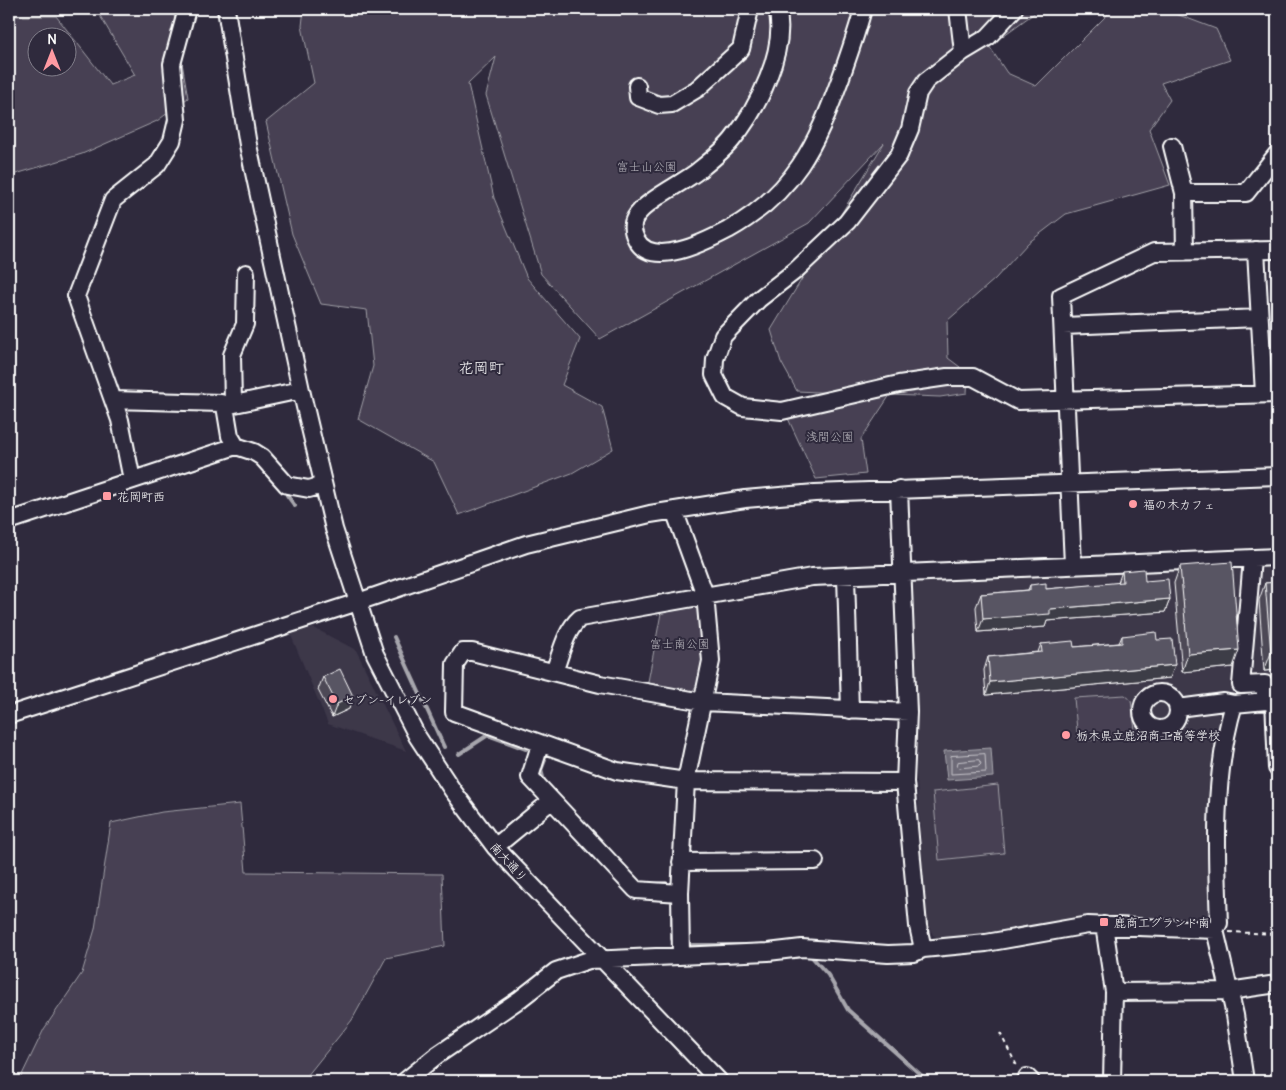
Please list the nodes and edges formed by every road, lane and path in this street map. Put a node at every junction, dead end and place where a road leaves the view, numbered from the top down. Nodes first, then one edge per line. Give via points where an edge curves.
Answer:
1 (187, 9) edge
2 (226, 9) edge
3 (750, 9) edge
4 (777, 9) edge
5 (863, 9) edge
6 (958, 9) edge
7 (1014, 9) edge
8 (963, 52) junction
9 (637, 86) dead end
10 (1172, 146) dead end
11 (1277, 154) edge
12 (1184, 193) junction
13 (1256, 250) junction
14 (1277, 250) edge
15 (1185, 252) junction
16 (246, 273) dead end
17 (1259, 318) junction
18 (1063, 326) junction
19 (300, 390) junction
20 (1270, 394) edge
21 (111, 395) junction
22 (1066, 399) junction
23 (229, 405) junction
24 (236, 446) junction
25 (1277, 476) edge
26 (132, 480) junction
27 (1069, 484) junction
28 (323, 485) junction
29 (899, 489) junction
30 (674, 510) junction
31 (9, 521) edge
32 (1277, 557) edge
33 (1252, 559) junction
34 (1073, 566) junction
35 (901, 572) junction
36 (846, 576) junction
37 (705, 595) junction
38 (358, 602) junction
39 (554, 672) junction
40 (1272, 701) edge
41 (703, 702) junction
42 (1234, 704) junction
43 (1178, 708) dead end
44 (850, 710) junction
45 (908, 712) junction
46 (9, 715) edge
47 (540, 744) junction
48 (1277, 768) edge
49 (686, 781) junction
50 (905, 782) junction
51 (551, 801) junction
52 (495, 847) junction
53 (815, 861) dead end
54 (681, 862) junction
55 (680, 893) junction
56 (1104, 925) junction
57 (1221, 931) junction
58 (1277, 934) edge
59 (924, 949) junction
60 (681, 956) junction
61 (600, 958) junction
62 (1277, 984) edge
63 (1229, 991) junction
64 (1114, 992) junction
65 (1000, 1033) dead end
66 (1029, 1079) edge
67 (405, 1081) edge
68 (719, 1081) edge
69 (1112, 1081) edge
70 (1245, 1081) edge

1 - 21 street via 172,64 177,120 172,141 157,165 113,200 76,296
2 - 19 street, 南大通り via 248,145
3 - 9 street via 741,48 682,100 659,105 638,97
4 - 5 street via 779,39 772,73 755,104 732,140 697,172 636,216 633,233 644,249 654,253 676,252 711,239 746,220 774,198 807,158 829,109
6 - 8 street
7 - 8 street via 988,37
8 - 22 street via 926,81 918,93 910,129 899,155 847,222 759,299 723,336 715,359 714,375 718,387 731,403 782,411 898,384 947,377 973,378 1018,401
10 - 12 street
11 - 12 street via 1246,193
12 - 15 street
13 - 14 street
13 - 15 street
13 - 17 street
15 - 18 street via 1154,252 1061,296
16 - 23 street via 245,324 232,355
17 - 18 street
17 - 20 street
18 - 22 street
19 - 23 street
19 - 28 street, 南大通り
20 - 22 street
21 - 23 street
21 - 26 street via 120,420
22 - 27 street
23 - 24 street via 230,436
24 - 26 street
24 - 28 street via 262,457 287,486 310,489
25 - 27 street
26 - 31 street
27 - 29 street
27 - 34 street
28 - 38 street, 南大通り
29 - 30 street via 745,499
29 - 35 street
30 - 37 street
30 - 38 street via 526,544
32 - 33 street
33 - 34 street
33 - 40 street via 1241,685 1265,684
34 - 35 street
35 - 36 street
35 - 45 street
36 - 37 street via 812,577
36 - 44 street
37 - 39 street via 580,618 568,635
37 - 41 street via 711,661
38 - 46 street
38 - 52 street, 南大通り via 375,654 403,712 453,791
39 - 41 street via 600,684
39 - 47 street via 472,652 462,652 455,664 454,712
40 - 42 street
40 - 48 street
41 - 44 street
41 - 49 street
42 - 43 street via 1224,702
42 - 57 street via 1226,728 1218,785 1218,923
44 - 45 street
45 - 50 street
47 - 49 street via 617,771
47 - 51 street via 530,777
49 - 50 street
49 - 54 street
50 - 59 street via 918,926
51 - 52 street
51 - 55 street via 636,890
52 - 61 street, 南大通り
53 - 54 street
54 - 55 street
55 - 60 street
56 - 57 street
56 - 59 street
56 - 64 street
57 - 58 path
57 - 63 street
59 - 60 street via 914,953 888,954 802,948
60 - 61 street
61 - 67 street via 556,971
61 - 68 street, 南大通り
62 - 63 street
63 - 64 street
63 - 70 street via 1236,1015
64 - 69 street
65 - 66 path via 1020,1071

